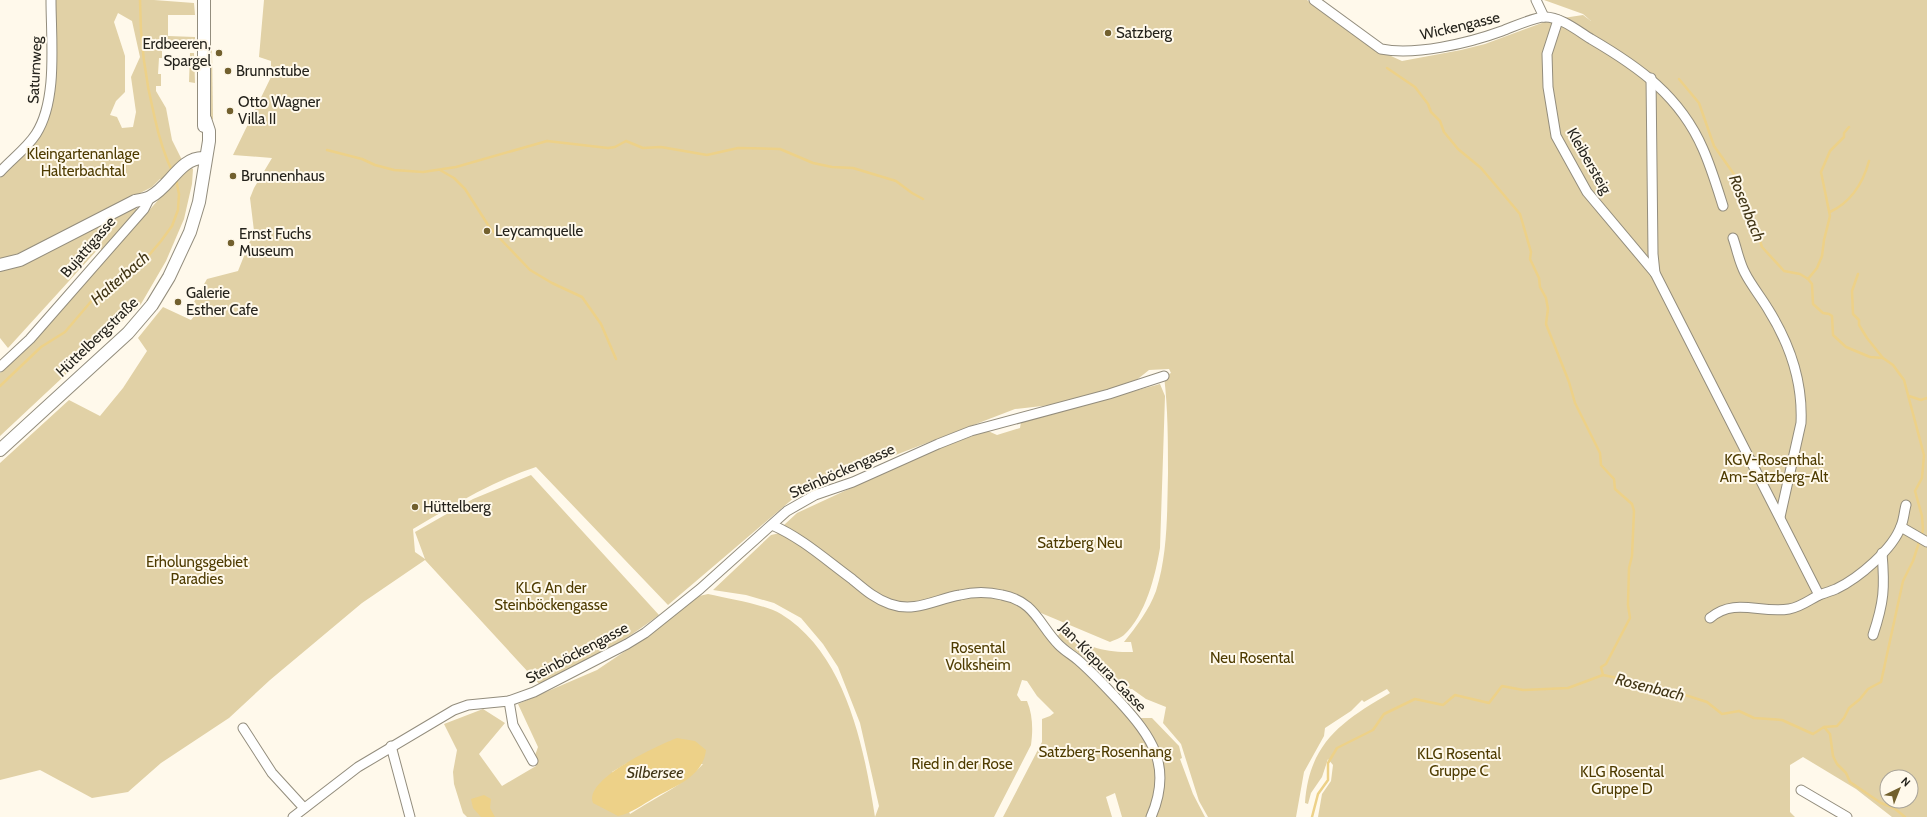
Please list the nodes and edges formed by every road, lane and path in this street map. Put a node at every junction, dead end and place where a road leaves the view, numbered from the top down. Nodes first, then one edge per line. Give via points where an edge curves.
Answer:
1 (52, 0) edge
2 (204, 0) edge
3 (1314, 0) edge
4 (1536, 0) edge
5 (1544, 17) junction
6 (1558, 20) junction
7 (1651, 78) junction
8 (204, 158) junction
9 (0, 172) edge
10 (150, 197) junction
11 (1723, 206) dead end
12 (1733, 238) dead end
13 (0, 265) edge
14 (1655, 273) junction
15 (0, 367) edge
16 (1164, 376) dead end
17 (0, 450) edge
18 (1906, 505) dead end
19 (1780, 517) junction
20 (772, 525) junction
21 (1904, 528) junction
22 (1927, 542) edge
23 (1882, 553) junction
24 (1818, 595) junction
25 (1710, 618) dead end
26 (1873, 635) dead end
27 (509, 701) junction
28 (243, 728) dead end
29 (391, 746) junction
30 (533, 761) dead end
31 (1801, 790) dead end
32 (304, 808) junction
33 (293, 817) edge
34 (410, 817) edge
35 (1151, 817) edge
36 (1847, 817) edge

1 - 9 street, Saturnweg via 50,92 46,114 32,140
2 - 8 main road, Hüttelbergstraße
3 - 5 street, Wickengasse via 1381,49 1393,52 1428,49 1485,37
4 - 5 street
5 - 6 street
6 - 7 street
6 - 14 street, Kleibersteig via 1547,54 1548,87 1556,136 1587,192
7 - 11 street via 1673,99 1694,131
7 - 14 street
8 - 10 main road, Bujattigasse via 193,159 184,165
8 - 17 main road, Hüttelbergstraße via 199,202 190,232 169,277 152,305 128,333
10 - 13 main road via 135,201 20,260
10 - 15 street, Bujattigasse via 144,209 34,334
12 - 19 street via 1744,272 1769,310 1789,349 1799,380 1801,422
14 - 19 street
16 - 20 street, Steinböckengasse via 959,436 853,482 815,495 792,508
18 - 21 street
19 - 24 street
20 - 27 street, Steinböckengasse via 700,589 645,633 554,684
20 - 35 street, Jan-Kiepura-Gasse via 796,537 869,593 890,604 920,606 959,595 980,593 1013,598 1032,610 1059,645 1107,688 1148,735 1160,776 1159,793
21 - 22 street
21 - 23 street
23 - 24 street via 1861,574 1838,588
23 - 26 street via 1885,586 1882,609
24 - 25 street via 1808,603 1789,609 1731,607 1718,610
27 - 29 street, Steinböckengasse via 468,704
27 - 30 street via 513,725
28 - 32 street via 272,773
29 - 32 street, Steinböckengasse via 358,767
29 - 34 street
31 - 36 street
32 - 33 street, Steinböckengasse

